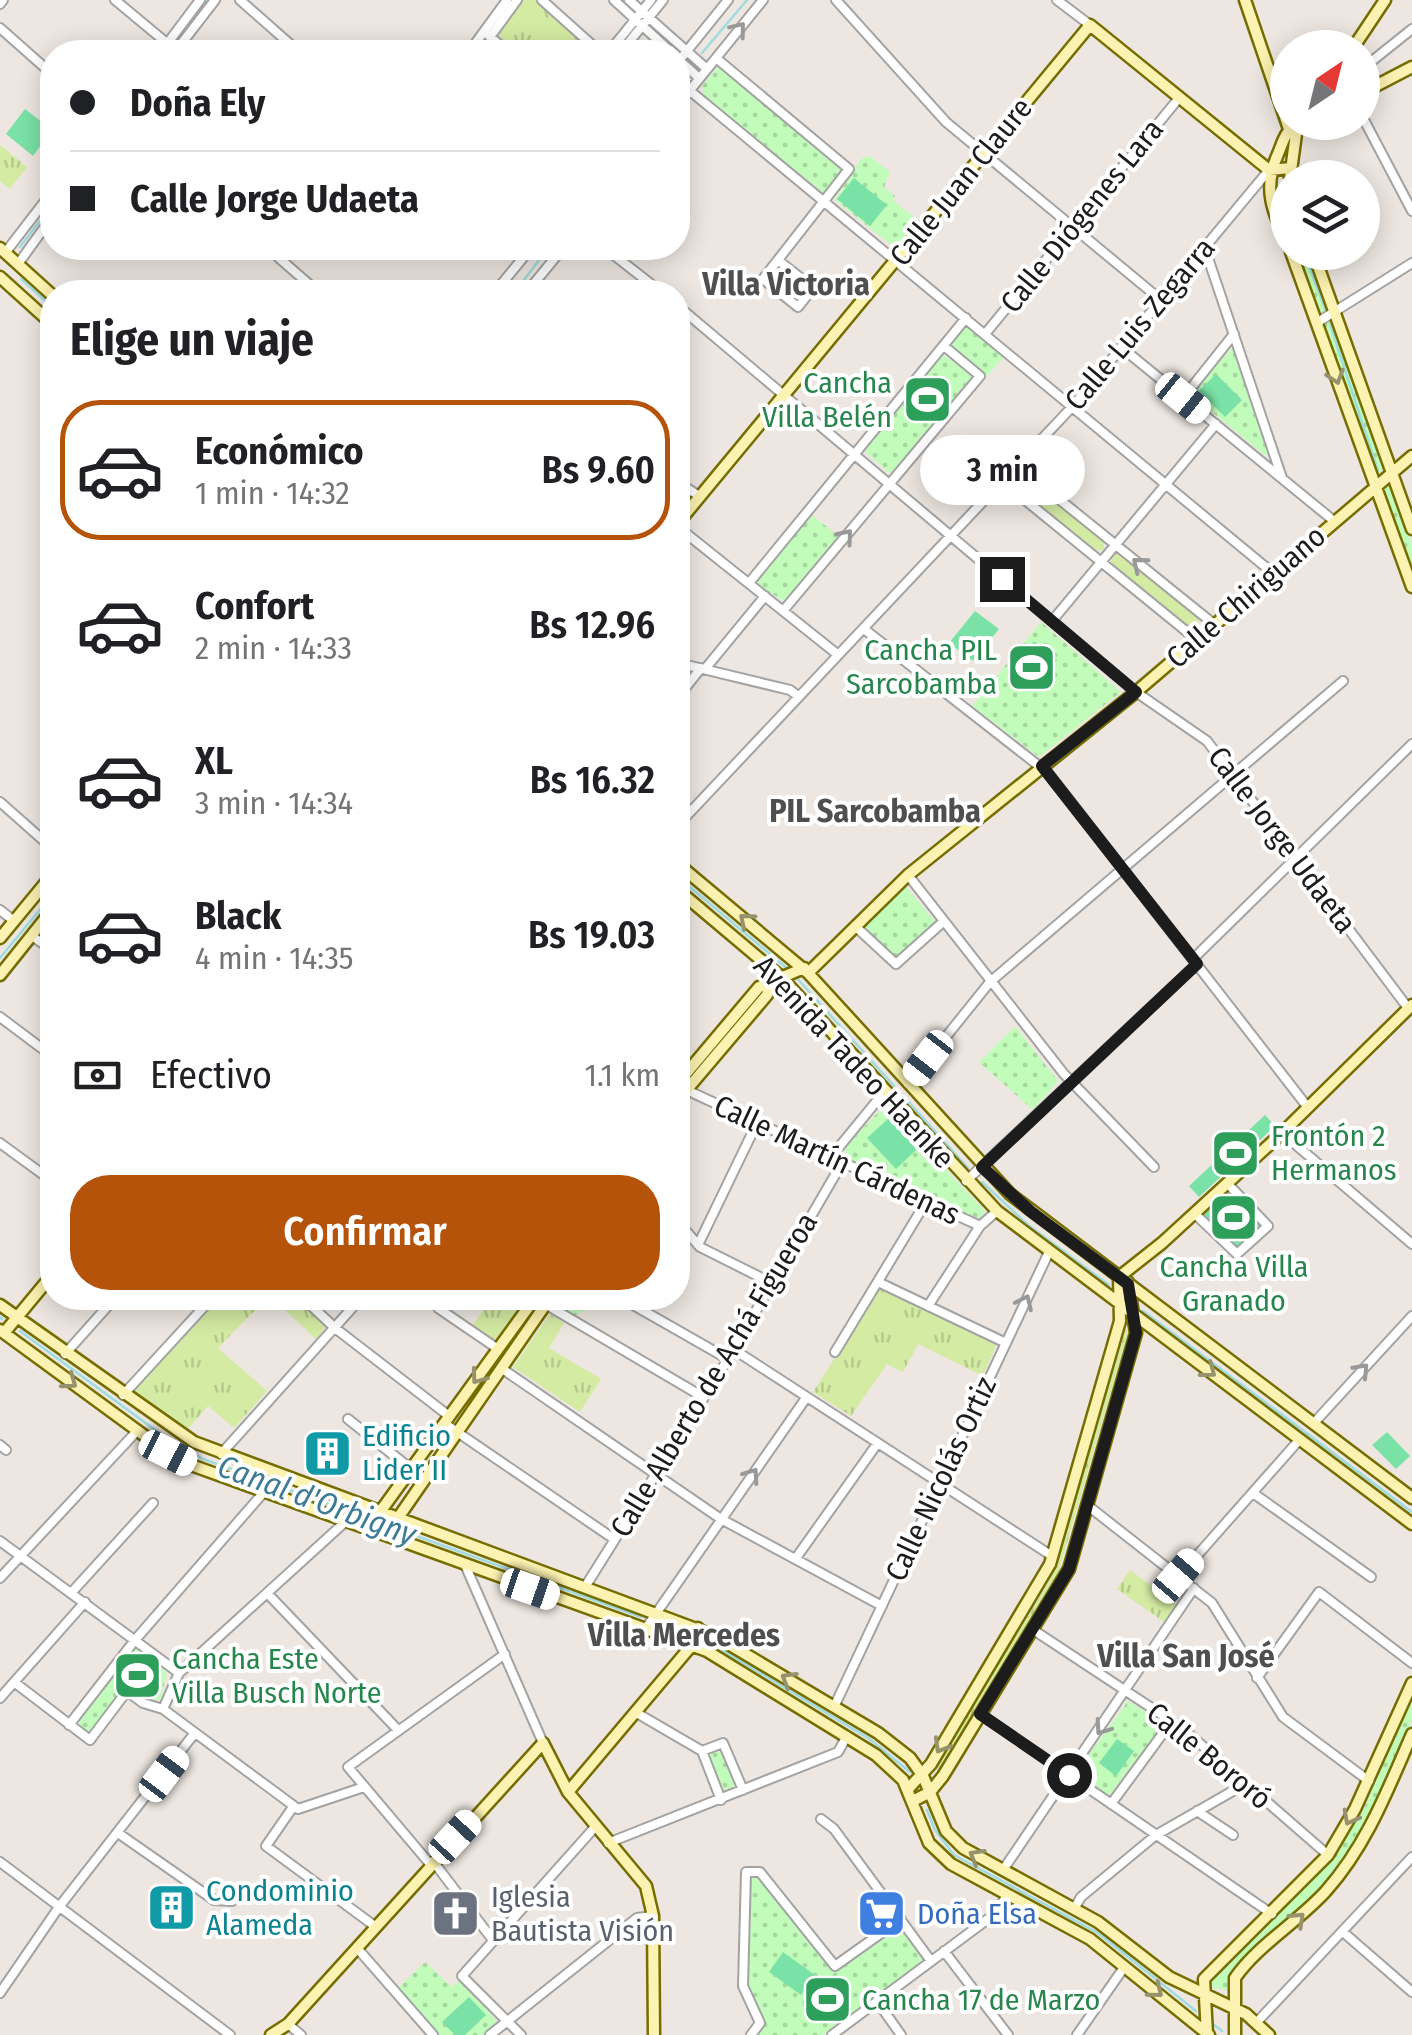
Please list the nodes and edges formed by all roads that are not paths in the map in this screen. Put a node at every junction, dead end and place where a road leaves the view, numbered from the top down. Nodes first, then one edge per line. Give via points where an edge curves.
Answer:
1 (116, 0) edge
2 (200, 0) edge
3 (216, 0) edge
4 (240, 0) edge
5 (507, 0) edge
6 (517, 0) edge
7 (542, 0) edge
8 (614, 0) edge
9 (630, 0) edge
10 (651, 0) edge
11 (662, 0) edge
12 (728, 0) edge
13 (762, 0) edge
14 (836, 0) edge
15 (1057, 0) edge
16 (1245, 0) edge
17 (1385, 0) edge
18 (645, 14) junction
19 (639, 23) junction
20 (1090, 25) junction
21 (0, 28) edge
22 (1412, 29) edge
23 (1365, 30) edge
24 (487, 34) junction
25 (163, 40) edge
26 (171, 40) edge
27 (185, 40) edge
28 (285, 40) edge
29 (481, 40) edge
30 (494, 40) edge
31 (587, 40) edge
32 (622, 40) edge
33 (628, 40) edge
34 (658, 40) edge
35 (674, 40) edge
36 (690, 48) edge
37 (690, 54) edge
38 (1380, 55) edge
39 (716, 58) junction
40 (40, 63) edge
41 (1270, 63) edge
42 (1412, 67) edge
43 (708, 69) junction
44 (690, 70) edge
45 (699, 78) junction
46 (1380, 84) edge
47 (690, 89) edge
48 (690, 91) edge
49 (1179, 98) junction
50 (1287, 140) edge
51 (1375, 140) edge
52 (984, 153) junction
53 (1269, 170) junction
54 (1270, 183) edge
55 (826, 203) junction
56 (40, 207) edge
57 (1412, 211) edge
58 (1073, 227) junction
59 (40, 233) edge
60 (1204, 246) junction
61 (2, 253) edge
62 (281, 260) edge
63 (553, 260) edge
64 (620, 260) edge
65 (779, 260) junction
66 (896, 260) junction
67 (1412, 263) edge
68 (18, 264) junction
69 (1298, 270) edge
70 (1320, 270) edge
71 (304, 280) edge
72 (537, 280) edge
73 (646, 280) edge
74 (1, 281) edge
75 (40, 283) edge
76 (1161, 300) junction
77 (1338, 312) junction
78 (40, 314) edge
79 (690, 316) edge
80 (966, 318) junction
81 (1318, 322) junction
82 (985, 334) junction
83 (1234, 334) junction
84 (944, 346) junction
85 (1121, 347) junction
86 (785, 394) junction
87 (1183, 398) junction
88 (1072, 407) junction
89 (1216, 424) junction
90 (856, 453) junction
91 (1412, 456) edge
92 (1018, 466) junction
93 (1390, 474) junction
94 (1282, 478) junction
95 (1003, 482) junction
96 (892, 483) junction
97 (1166, 484) junction
98 (1374, 488) junction
99 (690, 490) edge
100 (700, 496) junction
101 (690, 509) edge
102 (1334, 521) junction
103 (1412, 528) edge
104 (690, 535) edge
105 (952, 537) junction
106 (1115, 545) junction
107 (1101, 562) junction
108 (1274, 574) junction
109 (749, 583) junction
110 (1412, 587) edge
111 (765, 596) junction
112 (784, 611) junction
113 (1052, 621) junction
114 (1214, 625) junction
115 (864, 629) junction
116 (1197, 640) junction
117 (837, 654) junction
118 (690, 666) edge
119 (703, 669) junction
120 (1343, 681) dead end
121 (690, 684) edge
122 (1136, 692) junction
123 (798, 696) junction
124 (1412, 744) edge
125 (1042, 766) junction
126 (1234, 776) junction
127 (0, 802) edge
128 (690, 811) edge
129 (40, 837) edge
130 (1297, 858) junction
131 (1124, 870) junction
132 (690, 875) edge
133 (908, 875) junction
134 (40, 890) edge
135 (690, 903) edge
136 (0, 910) edge
137 (14, 921) junction
138 (944, 921) junction
139 (40, 926) edge
140 (856, 926) junction
141 (32, 936) junction
142 (0, 938) edge
143 (40, 942) edge
144 (1195, 962) junction
145 (795, 972) junction
146 (0, 975) edge
147 (990, 982) junction
148 (1410, 1007) edge
149 (0, 1017) edge
150 (40, 1047) edge
151 (690, 1071) edge
152 (1071, 1081) junction
153 (908, 1084) junction
154 (690, 1087) edge
155 (885, 1091) junction
156 (1306, 1105) junction
157 (757, 1124) junction
158 (1282, 1133) junction
159 (0, 1143) edge
160 (830, 1158) junction
161 (842, 1163) junction
162 (1154, 1167) dead end
163 (981, 1169) junction
164 (40, 1172) edge
165 (968, 1179) junction
166 (1227, 1183) junction
167 (926, 1202) junction
168 (997, 1211) junction
169 (1195, 1214) junction
170 (980, 1226) junction
171 (690, 1236) edge
172 (1412, 1244) edge
173 (698, 1245) junction
174 (1049, 1252) junction
175 (1125, 1278) junction
176 (878, 1282) junction
177 (772, 1283) junction
178 (40, 1290) edge
179 (1119, 1304) junction
180 (0, 1305) edge
181 (928, 1306) junction
182 (104, 1310) edge
183 (201, 1310) edge
184 (316, 1310) edge
185 (351, 1310) edge
186 (441, 1310) edge
187 (532, 1310) edge
188 (535, 1310) edge
189 (559, 1310) edge
190 (642, 1310) edge
191 (1131, 1312) junction
192 (1412, 1316) edge
193 (17, 1318) junction
194 (335, 1328) junction
195 (2, 1332) edge
196 (1006, 1343) junction
197 (498, 1349) junction
198 (733, 1349) junction
199 (834, 1352) dead end
200 (66, 1354) junction
201 (728, 1359) junction
202 (501, 1368) junction
203 (123, 1395) junction
204 (703, 1397) junction
205 (806, 1398) junction
206 (348, 1420) dead end
207 (446, 1420) junction
208 (1313, 1424) junction
209 (137, 1431) junction
210 (456, 1432) junction
211 (1300, 1439) junction
212 (878, 1444) junction
213 (221, 1454) junction
214 (411, 1469) junction
215 (657, 1473) junction
216 (939, 1484) junction
217 (264, 1492) junction
218 (1253, 1492) junction
219 (1412, 1498) edge
220 (153, 1503) dead end
221 (1087, 1506) junction
222 (380, 1512) junction
223 (398, 1518) junction
224 (721, 1518) junction
225 (345, 1522) junction
226 (1412, 1524) edge
227 (614, 1540) junction
228 (0, 1542) edge
229 (20, 1556) junction
230 (1052, 1556) junction
231 (796, 1558) junction
232 (466, 1567) junction
233 (1178, 1576) junction
234 (0, 1578) edge
235 (1371, 1578) dead end
236 (585, 1586) junction
237 (1194, 1588) junction
238 (72, 1592) junction
239 (268, 1594) junction
240 (85, 1602) junction
241 (882, 1606) junction
242 (656, 1612) junction
243 (646, 1628) junction
244 (698, 1628) junction
245 (1035, 1631) junction
246 (135, 1640) junction
247 (692, 1645) junction
248 (505, 1654) junction
249 (1412, 1662) edge
250 (179, 1673) junction
251 (1257, 1678) junction
252 (14, 1682) junction
253 (1412, 1682) edge
254 (1128, 1692) junction
255 (0, 1698) edge
256 (834, 1706) junction
257 (163, 1708) junction
258 (635, 1712) junction
259 (980, 1714) junction
260 (1172, 1721) junction
261 (69, 1725) junction
262 (398, 1730) junction
263 (194, 1734) junction
264 (847, 1736) junction
265 (1412, 1737) edge
266 (543, 1743) junction
267 (702, 1751) junction
268 (1069, 1775) junction
269 (923, 1776) junction
270 (1368, 1780) junction
271 (1245, 1784) junction
272 (364, 1787) junction
273 (743, 1790) junction
274 (568, 1792) junction
275 (930, 1792) junction
276 (911, 1795) junction
277 (721, 1800) junction
278 (1111, 1804) junction
279 (293, 1807) junction
280 (1197, 1811) junction
281 (821, 1819) dead end
282 (595, 1827) junction
283 (118, 1833) junction
284 (1156, 1835) junction
285 (1233, 1835) dead end
286 (608, 1843) junction
287 (1328, 1854) junction
288 (1412, 1857) edge
289 (0, 1862) edge
290 (431, 1863) junction
291 (1003, 1870) junction
292 (1007, 1895) junction
293 (232, 1901) dead end
294 (58, 1908) junction
295 (1074, 1908) junction
296 (1272, 1914) junction
297 (652, 1916) junction
298 (900, 1919) junction
299 (376, 1927) junction
300 (1343, 1932) junction
301 (492, 1939) junction
302 (357, 1948) junction
303 (944, 1952) junction
304 (931, 1961) junction
305 (1125, 1966) junction
306 (1412, 1992) edge
307 (0, 1993) edge
308 (1202, 1994) junction
309 (877, 2002) junction
310 (1233, 2007) junction
311 (507, 2020) junction
312 (1257, 2022) junction
313 (288, 2024) junction
314 (1207, 2034) edge
315 (230, 2035) edge
316 (271, 2035) edge
317 (301, 2035) edge
318 (433, 2035) edge
319 (490, 2035) edge
320 (521, 2035) edge
321 (654, 2035) edge
322 (751, 2035) edge
323 (832, 2035) edge
324 (901, 2035) edge
325 (1008, 2035) edge
326 (1077, 2035) edge
327 (1234, 2035) edge
328 (1269, 2035) edge

1 - 25 street
2 - 26 street
3 - 27 street
4 - 28 street
5 - 24 street
6 - 24 street
7 - 31 street
8 - 19 street
9 - 18 street
10 - 18 street
11 - 18 street
12 - 36 street
39 -> 13 street
14 - 52 street via 946,122
15 - 20 street
16 - 41 main road
17 - 23 main road
18 - 19 street
18 - 35 street
19 - 32 street
19 - 33 street
19 - 34 street
20 - 49 main road
20 - 52 main road, Calle Juan Claure
21 - 40 street
22 - 38 street
24 - 29 street
24 - 30 street
37 - 43 street
39 - 43 street
39 - 55 street via 849,169
42 - 46 main road
43 - 45 street
44 - 45 street
45 - 47 street
48 - 55 street
49 - 53 main road
49 - 58 street, Calle Diógenes Lara
50 - 53 main road
51 - 57 street
52 - 58 street
52 - 66 main road, Calle Juan Claure
53 - 54 main road
53 - 60 street, Calle Luis Zegarra
55 - 65 street
55 - 66 street
56 - 61 street
58 - 76 street
58 - 82 street, Calle Diógenes Lara
59 - 68 street
60 - 76 street, Calle Luis Zegarra
60 - 83 street
61 - 68 main road
62 - 71 street
63 - 72 street
64 - 73 street
65 - 65 street via 763,280 798,307 813,288
66 - 80 street
66 - 86 main road, Calle Juan Claure
67 - 77 street
68 - 74 main road
68 - 75 main road
69 - 81 main road
70 - 77 main road
74 - 78 main road
76 - 85 street, Calle Luis Zegarra
77 - 81 street
77 - 93 main road
79 - 86 street, Calle Jorge Udaeta
80 - 82 street
80 - 84 street
81 -> 98 main road
82 - 88 street
83 - 87 street
83 - 94 street
84 - 90 street
84 - 96 street via 980,376
85 - 87 street
85 - 88 street, Calle Luis Zegarra
86 - 90 street, Calle Jorge Udaeta
86 - 100 main road, Calle Juan Claure
87 - 89 street
88 - 92 street, Calle Luis Zegarra
88 - 97 street
89 - 94 street
89 - 97 street
90 - 96 street, Calle Jorge Udaeta
90 - 109 street
91 - 93 main road, Calle Chiriguano
92 - 95 street, Calle Luis Zegarra
92 - 106 street
93 - 98 main road, Calle Chiriguano
93 - 103 main road
94 - 102 street
95 - 105 street, Calle Luis Zegarra
95 - 107 street
96 - 105 street, Calle Jorge Udaeta
112 -> 96 street
97 - 106 street
97 - 108 street
98 - 102 main road, Calle Chiriguano
98 - 110 main road
99 - 100 street
100 - 101 main road, Calle Juan Claure
102 - 108 main road, Calle Chiriguano
104 - 109 street
105 - 113 street, Calle Jorge Udaeta
105 - 115 street, Calle Luis Zegarra
106 - 107 street
114 -> 106 street
107 - 113 street
107 - 116 street
108 - 114 main road, Calle Chiriguano
109 - 111 street
111 - 112 street
111 - 119 street
112 - 117 street
113 - 122 street, Calle Jorge Udaeta
114 - 116 main road, Calle Chiriguano
115 - 117 street, Calle Luis Zegarra
115 - 125 street
116 - 122 main road, Calle Chiriguano
117 - 123 street, Calle Luis Zegarra
118 - 119 street
119 - 121 street
119 - 123 street
120 - 126 street
122 - 125 main road, Calle Chiriguano
122 - 126 street, Calle Jorge Udaeta via 1207,741
123 - 128 street, Calle Luis Zegarra
124 - 130 street
125 - 131 street
125 - 133 main road, Calle Chiriguano
126 - 130 street, Calle Jorge Udaeta
126 - 131 street
127 - 129 street
130 - 144 street
130 - 148 street, Calle Jorge Udaeta
131 - 144 street
131 - 147 street
145 -> 132 main road, Avenida Tadeo Haenke
133 - 138 street
133 - 140 main road, Calle Chiriguano
134 - 137 main road
135 - 145 main road, Avenida Tadeo Haenke
136 - 137 street
137 - 142 main road
138 - 140 street via 896,964
138 - 147 street
139 - 141 main road
140 - 145 main road, Calle Chiriguano
141 - 143 street
141 - 146 main road
144 - 152 street
144 - 156 street
145 - 151 main road, Calle Chiriguano via 759,986
145 - 153 main road, Avenida Tadeo Haenke
145 - 155 main road, Avenida Tadeo Haenke
147 - 152 street
147 - 153 street
148 - 156 main road
149 - 150 street
152 - 162 street
152 - 163 street
153 - 163 main road, Avenida Tadeo Haenke
154 - 157 street, Calle Martín Cárdenas
155 - 160 street
155 - 165 main road, Avenida Tadeo Haenke
156 - 158 main road
157 - 160 street, Calle Martín Cárdenas
157 - 173 street
158 - 166 main road
158 - 172 street
159 - 164 street
160 - 161 street, Calle Martín Cárdenas
161 - 167 street, Calle Martín Cárdenas
161 - 177 street, Calle Alberto de Achá Figueroa
163 - 165 street
163 - 175 main road, Avenida Tadeo Haenke
165 - 168 main road, Avenida Tadeo Haenke
166 - 169 main road
166 - 169 street via 1268,1226 1237,1254
167 - 170 street, Calle Martín Cárdenas
167 - 176 street
168 - 170 street, Calle Martín Cárdenas
168 - 174 main road, Avenida Tadeo Haenke
169 - 175 main road
170 - 181 street
171 - 173 street
173 - 177 street
174 - 179 main road, Avenida Tadeo Haenke
196 -> 174 street, Calle Nicolás Ortiz
175 - 179 main road
175 - 191 main road
175 - 208 main road, Avenida Tadeo Haenke
176 - 181 street
176 - 199 street
177 - 198 street, Calle Alberto de Achá Figueroa
178 - 193 main road
179 - 191 main road, Avenida Tadeo Haenke
179 - 230 main road via 1120,1322
180 - 193 main road
181 - 196 street
182 - 200 street
183 - 203 street
184 - 194 street
185 - 194 street
186 - 197 street
187 - 197 main road
188 - 202 main road
189 - 204 street
190 - 201 street
191 -> 211 main road, Avenida Tadeo Haenke
191 - 221 main road via 1136,1333
208 -> 192 street
193 - 195 main road
193 - 200 main road
194 - 207 street
194 - 213 street
195 -> 209 main road
196 - 216 street, Calle Nicolás Ortiz
197 -> 207 main road
198 - 201 street, Calle Alberto de Achá Figueroa
198 - 205 street
200 - 203 main road
201 - 204 street, Calle Alberto de Achá Figueroa
202 - 210 main road
202 - 215 street
203 - 213 main road
204 - 215 street, Calle Alberto de Achá Figueroa
205 - 212 street
224 -> 205 street
206 - 214 street
207 - 210 street
207 - 214 main road
208 - 219 main road, Avenida Tadeo Haenke
209 - 217 main road via 191,1465
209 - 229 street
210 - 223 main road
210 - 227 street
211 - 218 street
211 - 226 main road, Avenida Tadeo Haenke
212 - 216 street
212 - 231 street
213 - 222 main road
214 - 222 main road
215 - 224 street
215 - 227 street, Calle Alberto de Achá Figueroa
216 - 230 street
216 - 241 street, Calle Nicolás Ortiz
217 - 225 main road
217 - 246 street
218 - 233 street
218 - 235 street
220 - 238 street
221 - 233 street
221 - 245 main road via 1064,1583
222 - 223 main road
223 - 236 main road
224 - 231 street
224 - 242 street
225 - 232 main road
225 - 239 street
227 - 236 street, Calle Alberto de Achá Figueroa
228 - 229 street
229 - 234 street
229 - 238 street
230 -> 269 main road
231 - 241 street
232 - 243 main road
232 - 248 street
233 - 237 street
236 - 242 main road
237 - 251 street via 1212,1603
237 - 254 street
238 - 240 street
239 - 250 street
239 - 262 street
240 - 246 street
240 - 252 street
241 - 256 street, Calle Nicolás Ortiz
242 - 243 street
242 - 244 main road
243 - 247 main road
244 - 247 main road
256 -> 244 main road
245 - 254 street, Calle Bororó
245 - 259 main road
246 - 250 street
246 - 261 street
247 - 258 main road
247 - 264 main road
248 - 262 street
248 - 266 street
249 - 251 street via 1319,1592
250 - 257 street
251 - 270 street via 1302,1736
252 - 255 street
252 - 261 street
253 - 270 main road
254 - 260 street, Calle Bororó
254 -> 268 street
256 - 269 main road via 897,1747
257 - 261 street via 127,1691 90,1740
257 - 263 street
258 - 267 street
258 - 274 main road
259 - 268 street
259 - 275 main road
260 - 271 street, Calle Bororó
260 - 278 street
262 - 272 street via 348,1768
263 - 279 street
263 - 283 street
264 - 273 street via 838,1752
264 - 276 main road via 876,1755
310 -> 265 main road via 1240,1972 1312,1906 1360,1844
266 - 274 main road
266 - 290 main road
267 - 273 street via 722,1743
267 - 277 street
268 - 278 street
268 - 291 street
269 - 275 main road
269 - 276 main road
270 -> 287 main road
271 - 280 street
271 - 287 street, Calle Bororó
272 - 279 street via 308,1808
272 - 290 street
273 - 277 street
274 - 282 main road
275 - 276 main road
291 -> 275 main road via 953,1841
276 - 292 main road via 938,1854
277 - 286 street
278 - 284 street
279 - 299 street via 266,1846
280 - 284 street
280 - 285 street
281 - 298 street
282 - 286 main road
282 - 301 street
283 - 293 street via 214,1900
283 - 294 street
284 - 295 street
284 - 296 street
286 - 297 main road via 646,1886
287 - 296 main road
288 - 300 street
289 - 294 street
290 - 299 main road
290 - 301 street
291 - 295 main road
292 - 303 street via 996,1913
292 - 305 main road
294 - 307 street
294 - 315 street
295 - 308 main road
296 - 308 main road via 1209,1971
297 - 311 street via 637,1918
297 - 321 main road
298 - 304 street
298 - 322 street via 834,1966 760,1872 746,1872 742,1986 760,2023
299 - 302 main road
300 - 306 street
300 - 312 street
301 - 311 street via 462,1976
302 - 313 main road
302 - 318 street
303 - 304 street
303 - 325 street
304 - 309 street
305 -> 314 main road
305 - 326 street
308 - 310 main road
308 - 314 main road
309 - 323 street
309 - 324 street
310 - 312 main road
310 - 327 main road
311 - 319 street
311 - 320 street
312 - 328 main road
313 - 316 main road
313 - 317 street

